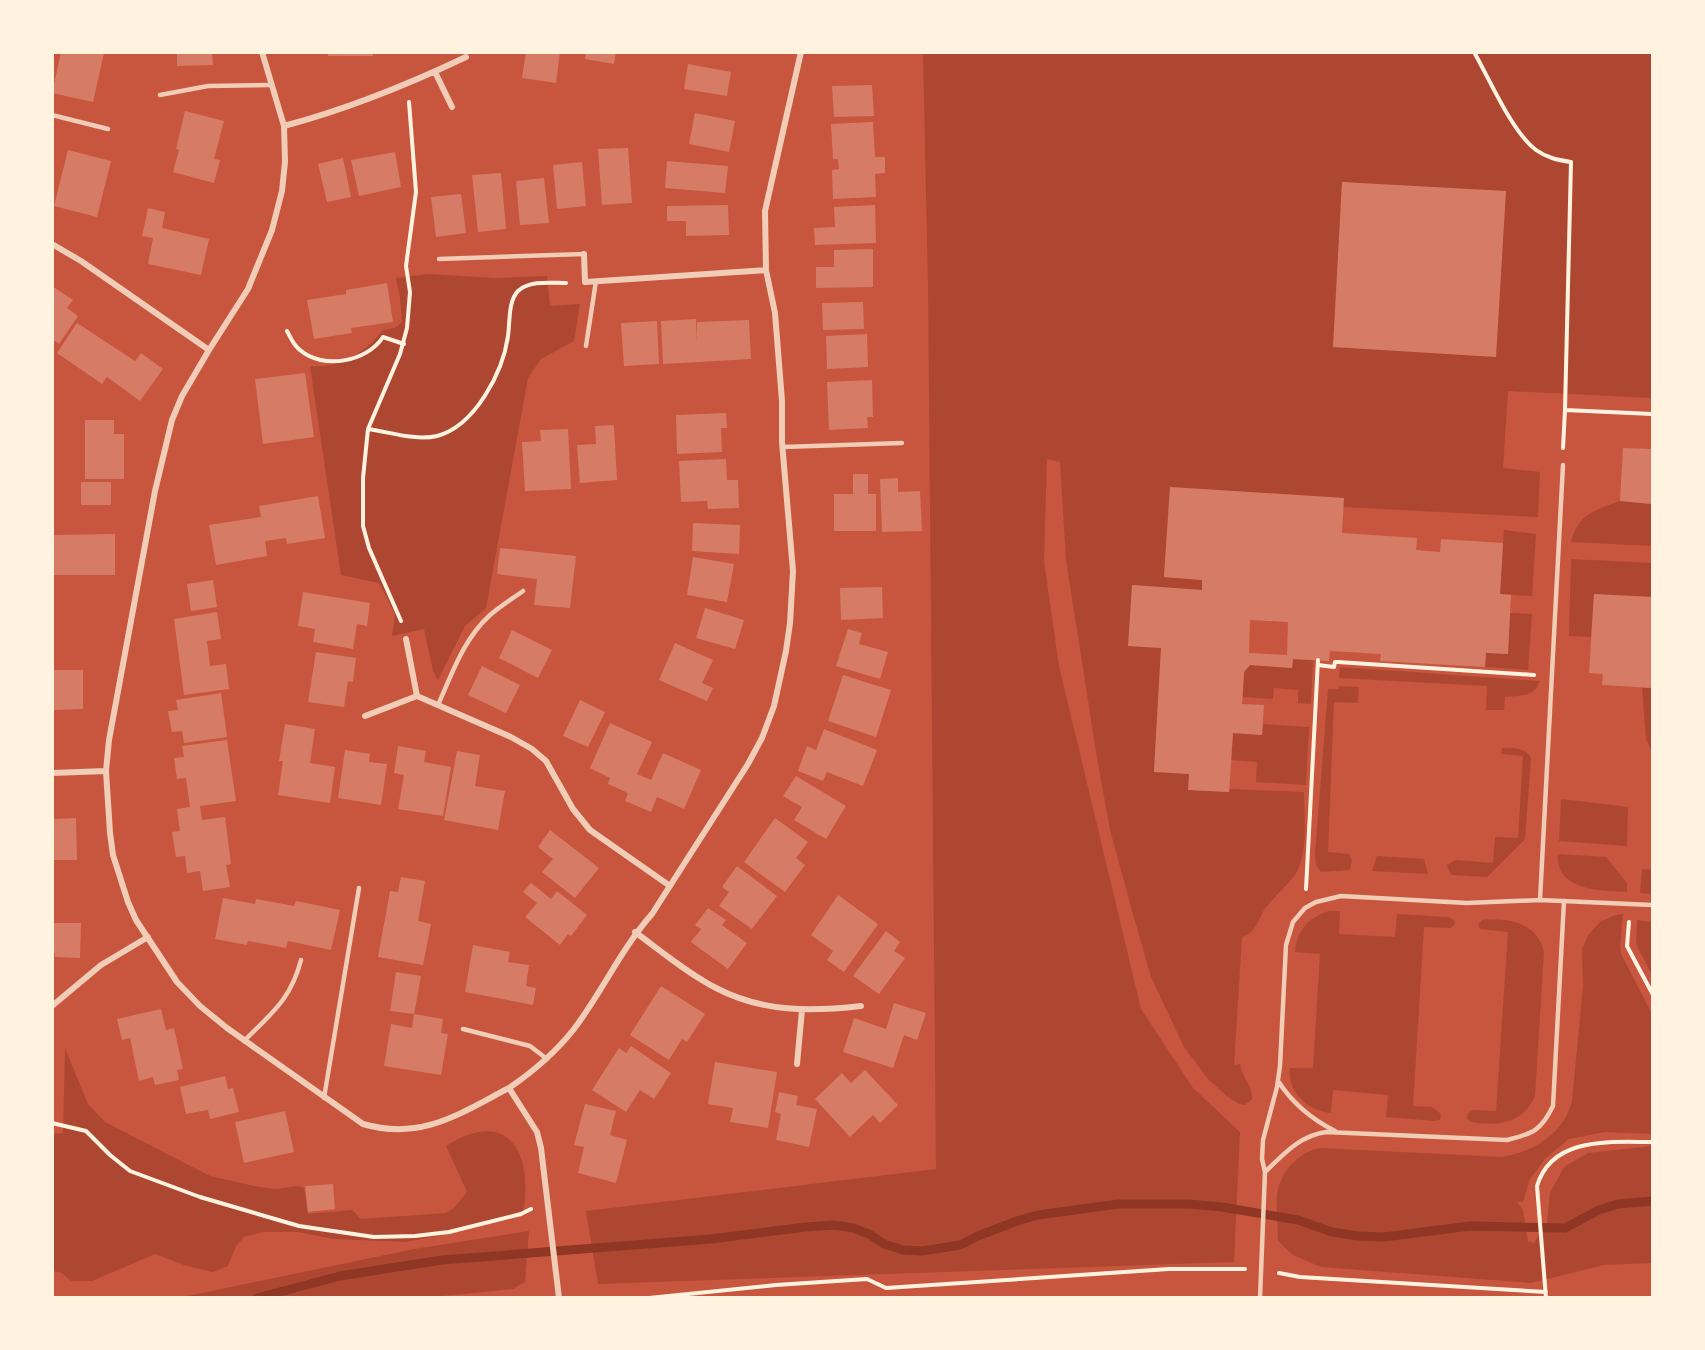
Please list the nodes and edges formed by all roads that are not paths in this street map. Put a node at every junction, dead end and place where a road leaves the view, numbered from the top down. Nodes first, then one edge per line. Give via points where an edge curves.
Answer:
1 (262, 52) edge
2 (801, 52) edge
3 (466, 57) dead end
4 (435, 72) junction
5 (272, 85) junction
6 (160, 95) dead end
7 (452, 107) dead end
8 (52, 115) edge
9 (284, 126) junction
10 (108, 129) dead end
11 (52, 244) edge
12 (584, 254) joint
13 (439, 259) dead end
14 (766, 270) junction
15 (596, 281) junction
16 (586, 346) dead end
17 (209, 350) junction
18 (902, 443) dead end
19 (783, 447) junction
20 (1563, 465) road end
21 (523, 591) dead end
22 (406, 639) road end
23 (417, 696) junction
24 (438, 705) junction
25 (365, 716) dead end
26 (106, 771) junction
27 (52, 773) edge
28 (670, 886) junction
29 (359, 888) dead end
30 (1540, 900) junction
31 (1563, 901) junction
32 (1653, 905) edge
33 (636, 932) junction
34 (148, 938) junction
35 (301, 960) dead end
36 (52, 1006) edge
37 (861, 1006) dead end
38 (802, 1010) junction
39 (463, 1029) dead end
40 (244, 1041) junction
41 (547, 1059) junction
42 (797, 1064) dead end
43 (1278, 1081) junction
44 (509, 1088) junction
45 (324, 1098) junction
46 (1338, 1132) junction
47 (1265, 1172) junction
48 (559, 1297) edge
49 (1260, 1298) edge

1 - 5 street
2 - 14 street via 765,211
3 - 4 street
4 - 7 street
4 - 9 street via 330,114
5 - 6 lane via 208,86
5 - 9 street
8 - 10 lane
9 - 17 street via 282,191 272,230 248,289
11 - 17 street
12 - 13 lane
12 - 15 street via 585,282
14 - 15 street
14 - 19 street via 775,313
15 - 16 lane
17 - 26 street via 182,396 169,430
18 - 19 lane
19 - 28 street via 793,571 781,678 762,738
20 - 30 lane
21 - 24 lane via 475,631
22 - 23 street
23 - 24 street
23 - 25 street
24 - 28 street via 532,749 546,761 573,809 590,830
26 - 27 street
26 - 34 street via 113,855 128,902
28 - 33 street
29 - 45 lane
30 - 31 lane
30 - 43 lane via 1467,903 1341,896 1305,908 1293,922 1286,945
31 - 32 lane
31 - 46 lane via 1553,1106 1547,1119 1531,1134 1507,1140
33 - 38 street via 723,992 768,1006
33 - 41 street via 574,1029
34 - 36 street via 101,965
34 - 40 street via 177,982
35 - 40 lane via 296,981 282,1003
37 - 38 street
38 - 42 street
39 - 41 lane via 531,1046
40 - 45 street
41 - 44 street
43 - 46 lane via 1301,1109
43 - 47 lane via 1263,1140
44 - 45 street via 451,1118 408,1131 363,1124
44 - 48 street via 537,1132 542,1148
46 - 47 lane via 1313,1134 1300,1140
47 - 49 lane

